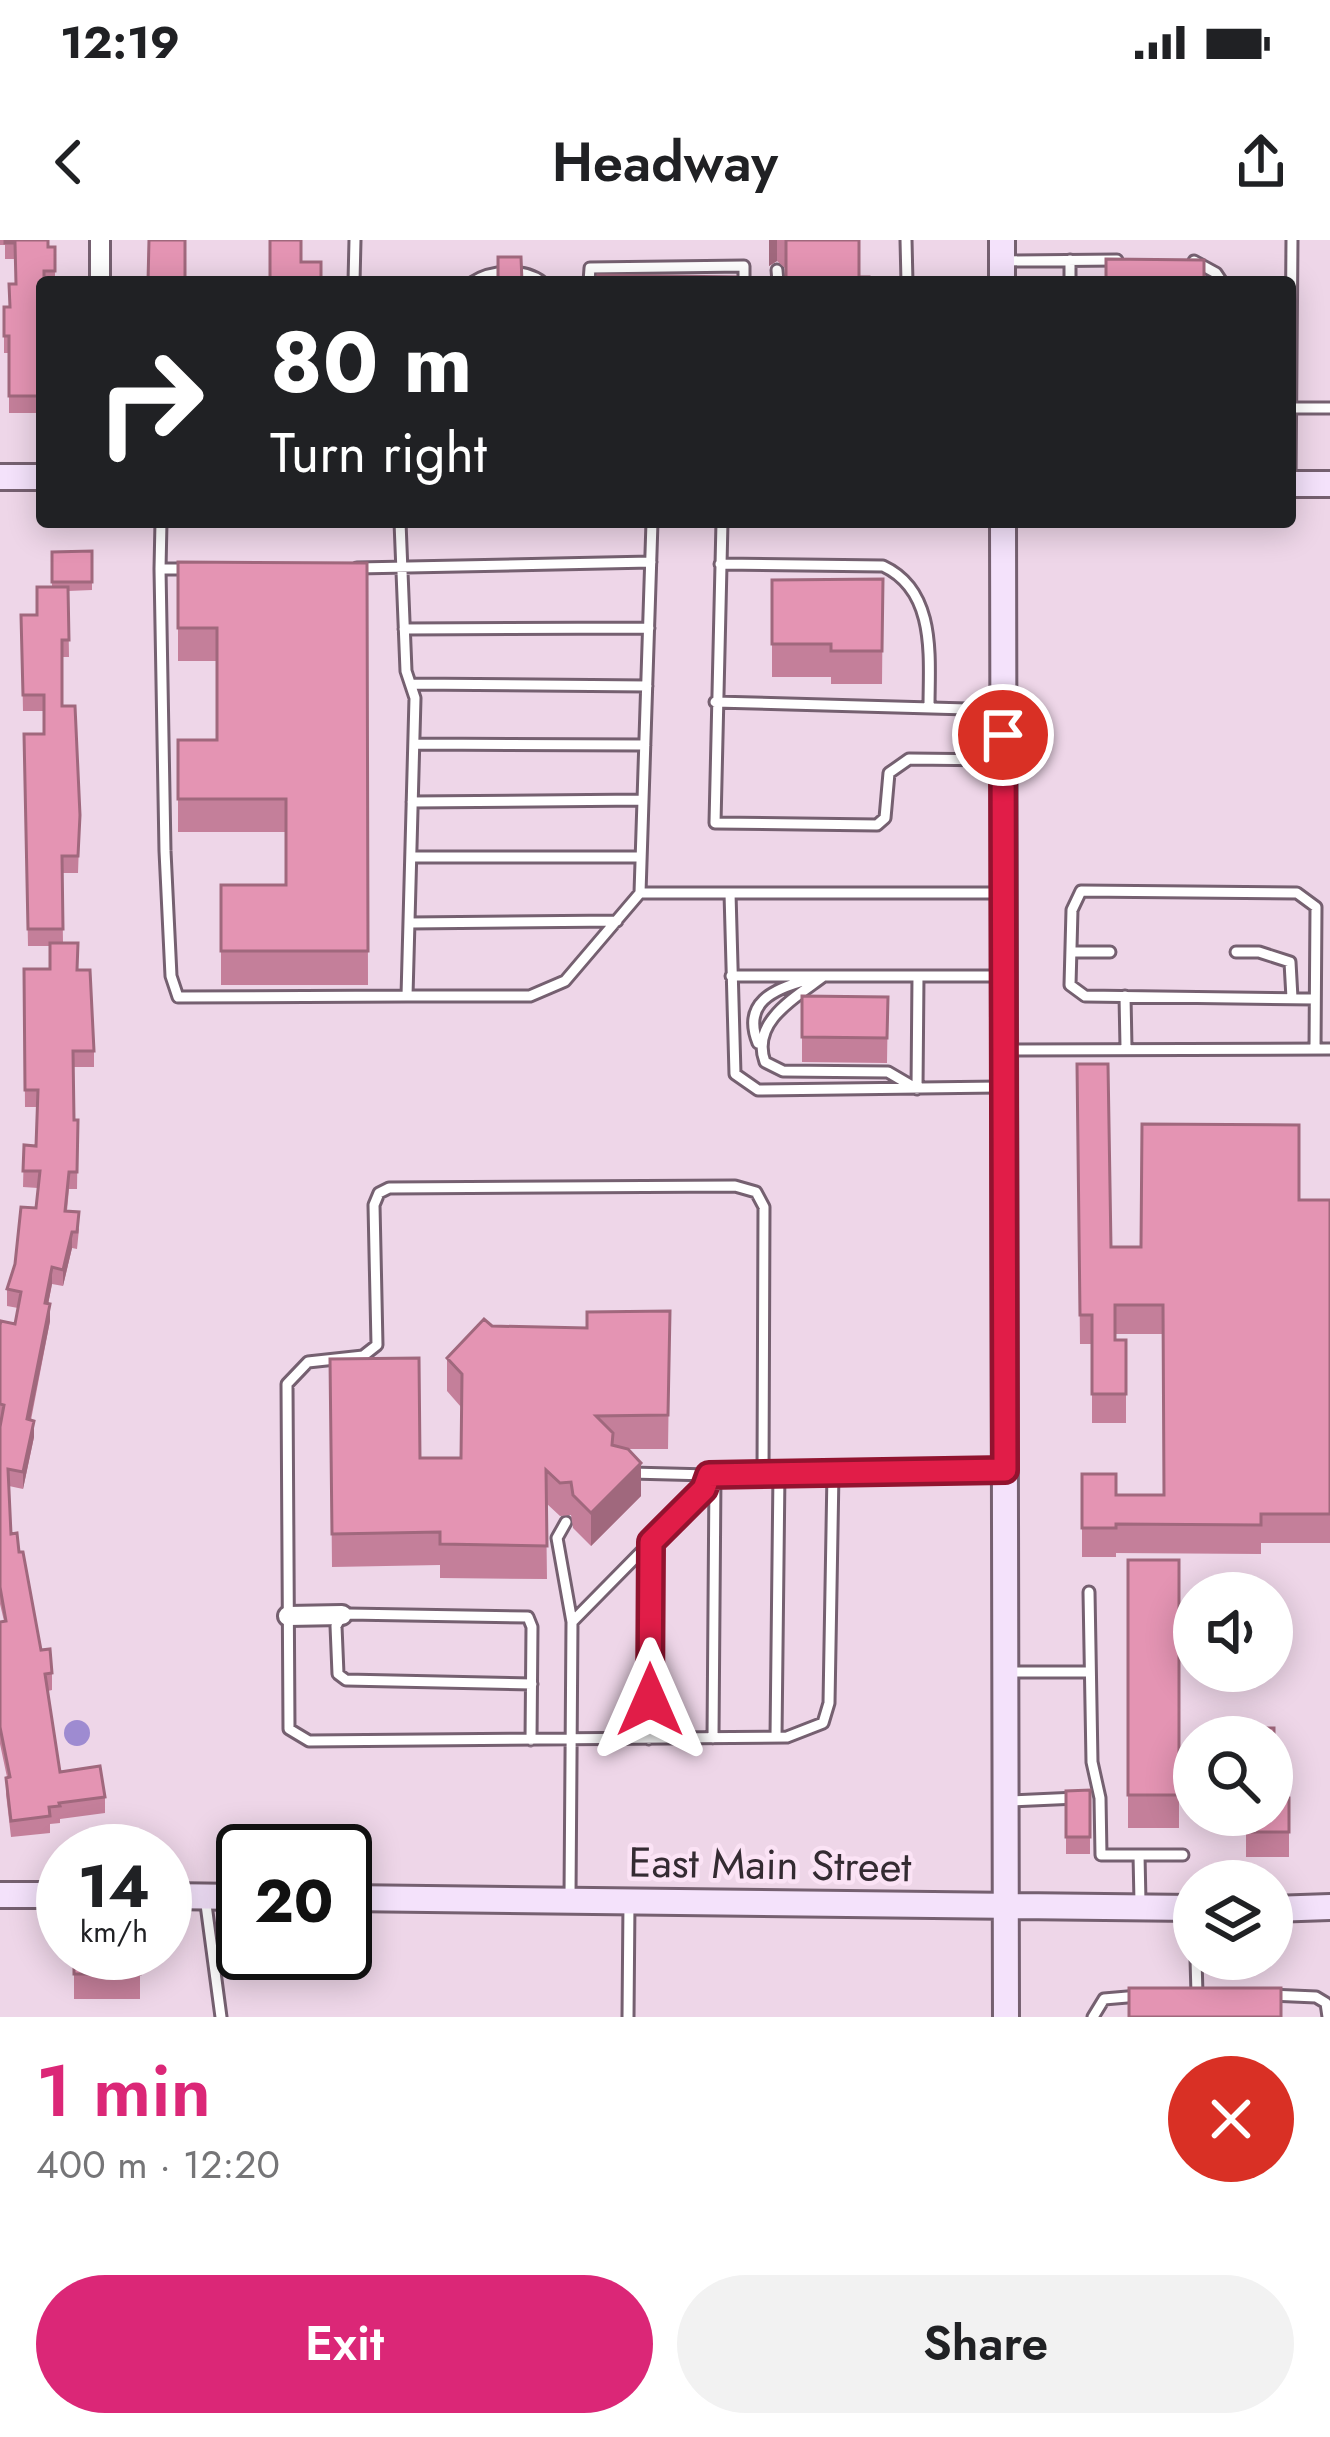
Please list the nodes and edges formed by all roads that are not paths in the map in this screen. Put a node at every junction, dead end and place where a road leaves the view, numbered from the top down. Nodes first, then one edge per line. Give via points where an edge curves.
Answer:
1 (100, 240) edge
2 (355, 240) edge
3 (906, 240) edge
4 (1292, 240) edge
5 (1070, 260) junction
6 (1127, 260) edge
7 (1172, 260) edge
8 (1002, 261) edge
9 (100, 276) edge
10 (354, 276) edge
11 (483, 276) edge
12 (533, 276) edge
13 (590, 276) edge
14 (744, 276) edge
15 (907, 276) edge
16 (1070, 276) edge
17 (1218, 276) edge
18 (1292, 276) edge
19 (1296, 408) edge
20 (1330, 408) edge
21 (0, 477) edge
22 (36, 477) edge
23 (1296, 484) edge
24 (1330, 484) edge
25 (161, 528) edge
26 (400, 528) edge
27 (652, 528) edge
28 (722, 528) edge
29 (1003, 528) edge
30 (651, 562) junction
31 (720, 564) junction
32 (335, 568) edge
33 (400, 568) junction
34 (160, 569) junction
35 (203, 569) edge
36 (649, 628) junction
37 (404, 629) junction
38 (411, 684) junction
39 (647, 686) junction
40 (715, 702) junction
41 (929, 707) junction
42 (1003, 710) junction
43 (414, 744) junction
44 (645, 745) junction
45 (1003, 760) junction
46 (643, 800) junction
47 (412, 802) junction
48 (411, 857) junction
49 (641, 857) junction
50 (640, 893) junction
51 (730, 893) junction
52 (1004, 893) junction
53 (616, 921) junction
54 (410, 922) junction
55 (1071, 952) junction
56 (1110, 952) dead end
57 (1236, 952) dead end
58 (731, 976) junction
59 (824, 976) junction
60 (918, 976) junction
61 (1004, 976) junction
62 (407, 996) junction
63 (1125, 996) junction
64 (1292, 998) junction
65 (1315, 999) junction
66 (759, 1046) junction
67 (1126, 1047) junction
68 (1330, 1048) edge
69 (1315, 1049) junction
70 (1004, 1050) junction
71 (1004, 1087) junction
72 (916, 1089) junction
73 (1005, 1470) junction
74 (833, 1472) junction
75 (619, 1473) edge
76 (779, 1473) junction
77 (763, 1474) junction
78 (712, 1475) junction
79 (566, 1522) dead end
80 (651, 1542) junction
81 (1089, 1592) dead end
82 (342, 1615) junction
83 (288, 1616) junction
84 (572, 1622) junction
85 (1005, 1672) junction
86 (1090, 1672) junction
87 (532, 1684) junction
88 (776, 1737) junction
89 (713, 1738) junction
90 (650, 1739) junction
91 (531, 1740) junction
92 (570, 1740) junction
93 (1100, 1798) junction
94 (1005, 1801) junction
95 (1139, 1855) junction
96 (1183, 1855) dead end
97 (0, 1894) edge
98 (36, 1895) edge
99 (192, 1897) edge
100 (206, 1897) junction
101 (216, 1897) edge
102 (372, 1898) edge
103 (570, 1901) junction
104 (629, 1902) junction
105 (1006, 1906) junction
106 (1140, 1907) junction
107 (1330, 1907) edge
108 (1173, 1908) edge
109 (1293, 1908) edge
110 (1197, 1980) edge
111 (1175, 1994) edge
112 (1197, 1994) junction
113 (1219, 1994) edge
114 (1154, 1995) edge
115 (1263, 1995) edge
116 (221, 2017) edge
117 (628, 2017) edge
118 (1006, 2017) edge
119 (1093, 2017) edge
120 (1328, 2017) edge

1 - 9 street
2 - 10 lane
3 - 15 lane
4 - 18 lane
5 - 6 lane
5 - 8 lane
5 - 16 lane
7 - 17 lane via 1195,261
11 - 12 lane
13 - 14 lane via 590,268 744,266
19 - 20 lane
21 - 22 main road
23 - 24 main road
25 - 34 lane
26 - 33 lane
27 - 30 lane
28 - 31 lane
29 - 42 main road
30 - 33 lane
30 - 36 lane
31 - 40 lane
31 - 41 lane via 897,572 928,624
32 - 33 lane
33 - 37 lane
34 - 35 lane
34 - 62 lane via 165,851 178,998
36 - 37 lane
36 - 39 lane
37 - 38 lane
38 - 39 lane
38 - 43 lane
39 - 44 lane
40 - 41 lane
40 - 45 lane via 712,819 719,825 883,824 886,781 909,759
41 - 42 lane
42 - 45 main road
43 - 44 lane
43 - 47 lane
44 - 46 lane
45 - 52 main road
46 - 47 lane
46 - 49 lane
47 - 48 lane
48 - 49 lane
48 - 54 lane
49 - 50 lane
50 - 51 lane
50 - 53 lane
51 - 52 lane
51 - 58 lane
52 - 61 main road
53 - 54 lane
53 - 62 lane via 566,981 530,996
54 - 62 lane
55 - 56 lane
55 - 63 lane via 1070,985 1085,996
55 - 65 lane via 1081,891 1297,893 1316,908
57 - 64 lane via 1290,962
58 - 59 lane
58 - 72 lane via 735,1074 758,1090
59 - 60 lane
59 - 66 lane via 763,1029
59 - 66 lane via 763,997 753,1012
60 - 61 lane
60 - 72 lane
61 - 70 main road
63 - 64 lane
63 - 67 lane
64 - 65 lane
65 - 69 lane
66 - 72 lane via 765,1062 783,1070 888,1072
67 - 69 lane
67 - 70 lane
68 - 69 lane
70 - 71 main road
71 - 72 lane
71 - 73 main road
73 - 74 lane
73 - 85 main road
74 - 76 lane
74 - 88 lane via 830,1703 823,1724
75 - 78 lane
76 - 77 lane
76 - 88 lane
77 - 78 lane
77 - 83 lane via 764,1208 756,1192 389,1188 374,1204 377,1345 363,1357 308,1362 287,1384
78 - 80 lane
78 - 89 lane
79 - 84 lane via 557,1538
80 - 84 lane
80 - 90 lane
81 - 86 lane
82 - 83 street
82 - 87 lane via 528,1617
82 - 87 lane via 337,1667 346,1680
83 - 91 lane via 289,1729 309,1741
84 - 92 lane
85 - 86 lane
85 - 94 main road
86 - 93 lane
87 - 91 lane
88 - 89 lane
89 - 90 lane
90 - 92 lane
91 - 92 lane
92 - 103 lane
93 - 94 lane
93 - 95 lane via 1101,1855
94 - 105 main road
95 - 96 lane
95 - 106 lane
97 - 98 main road
99 - 100 main road
100 - 101 main road
100 - 116 lane
102 - 103 main road, East Main Street
103 - 104 main road, East Main Street
104 - 105 main road, East Main Street
104 - 117 lane
105 - 106 main road, East Main Street
105 - 118 main road
106 - 108 main road, East Main Street
107 - 109 main road
110 - 112 lane
111 - 112 lane
112 - 113 lane
114 - 119 lane via 1110,1996
115 - 120 lane via 1316,1997

